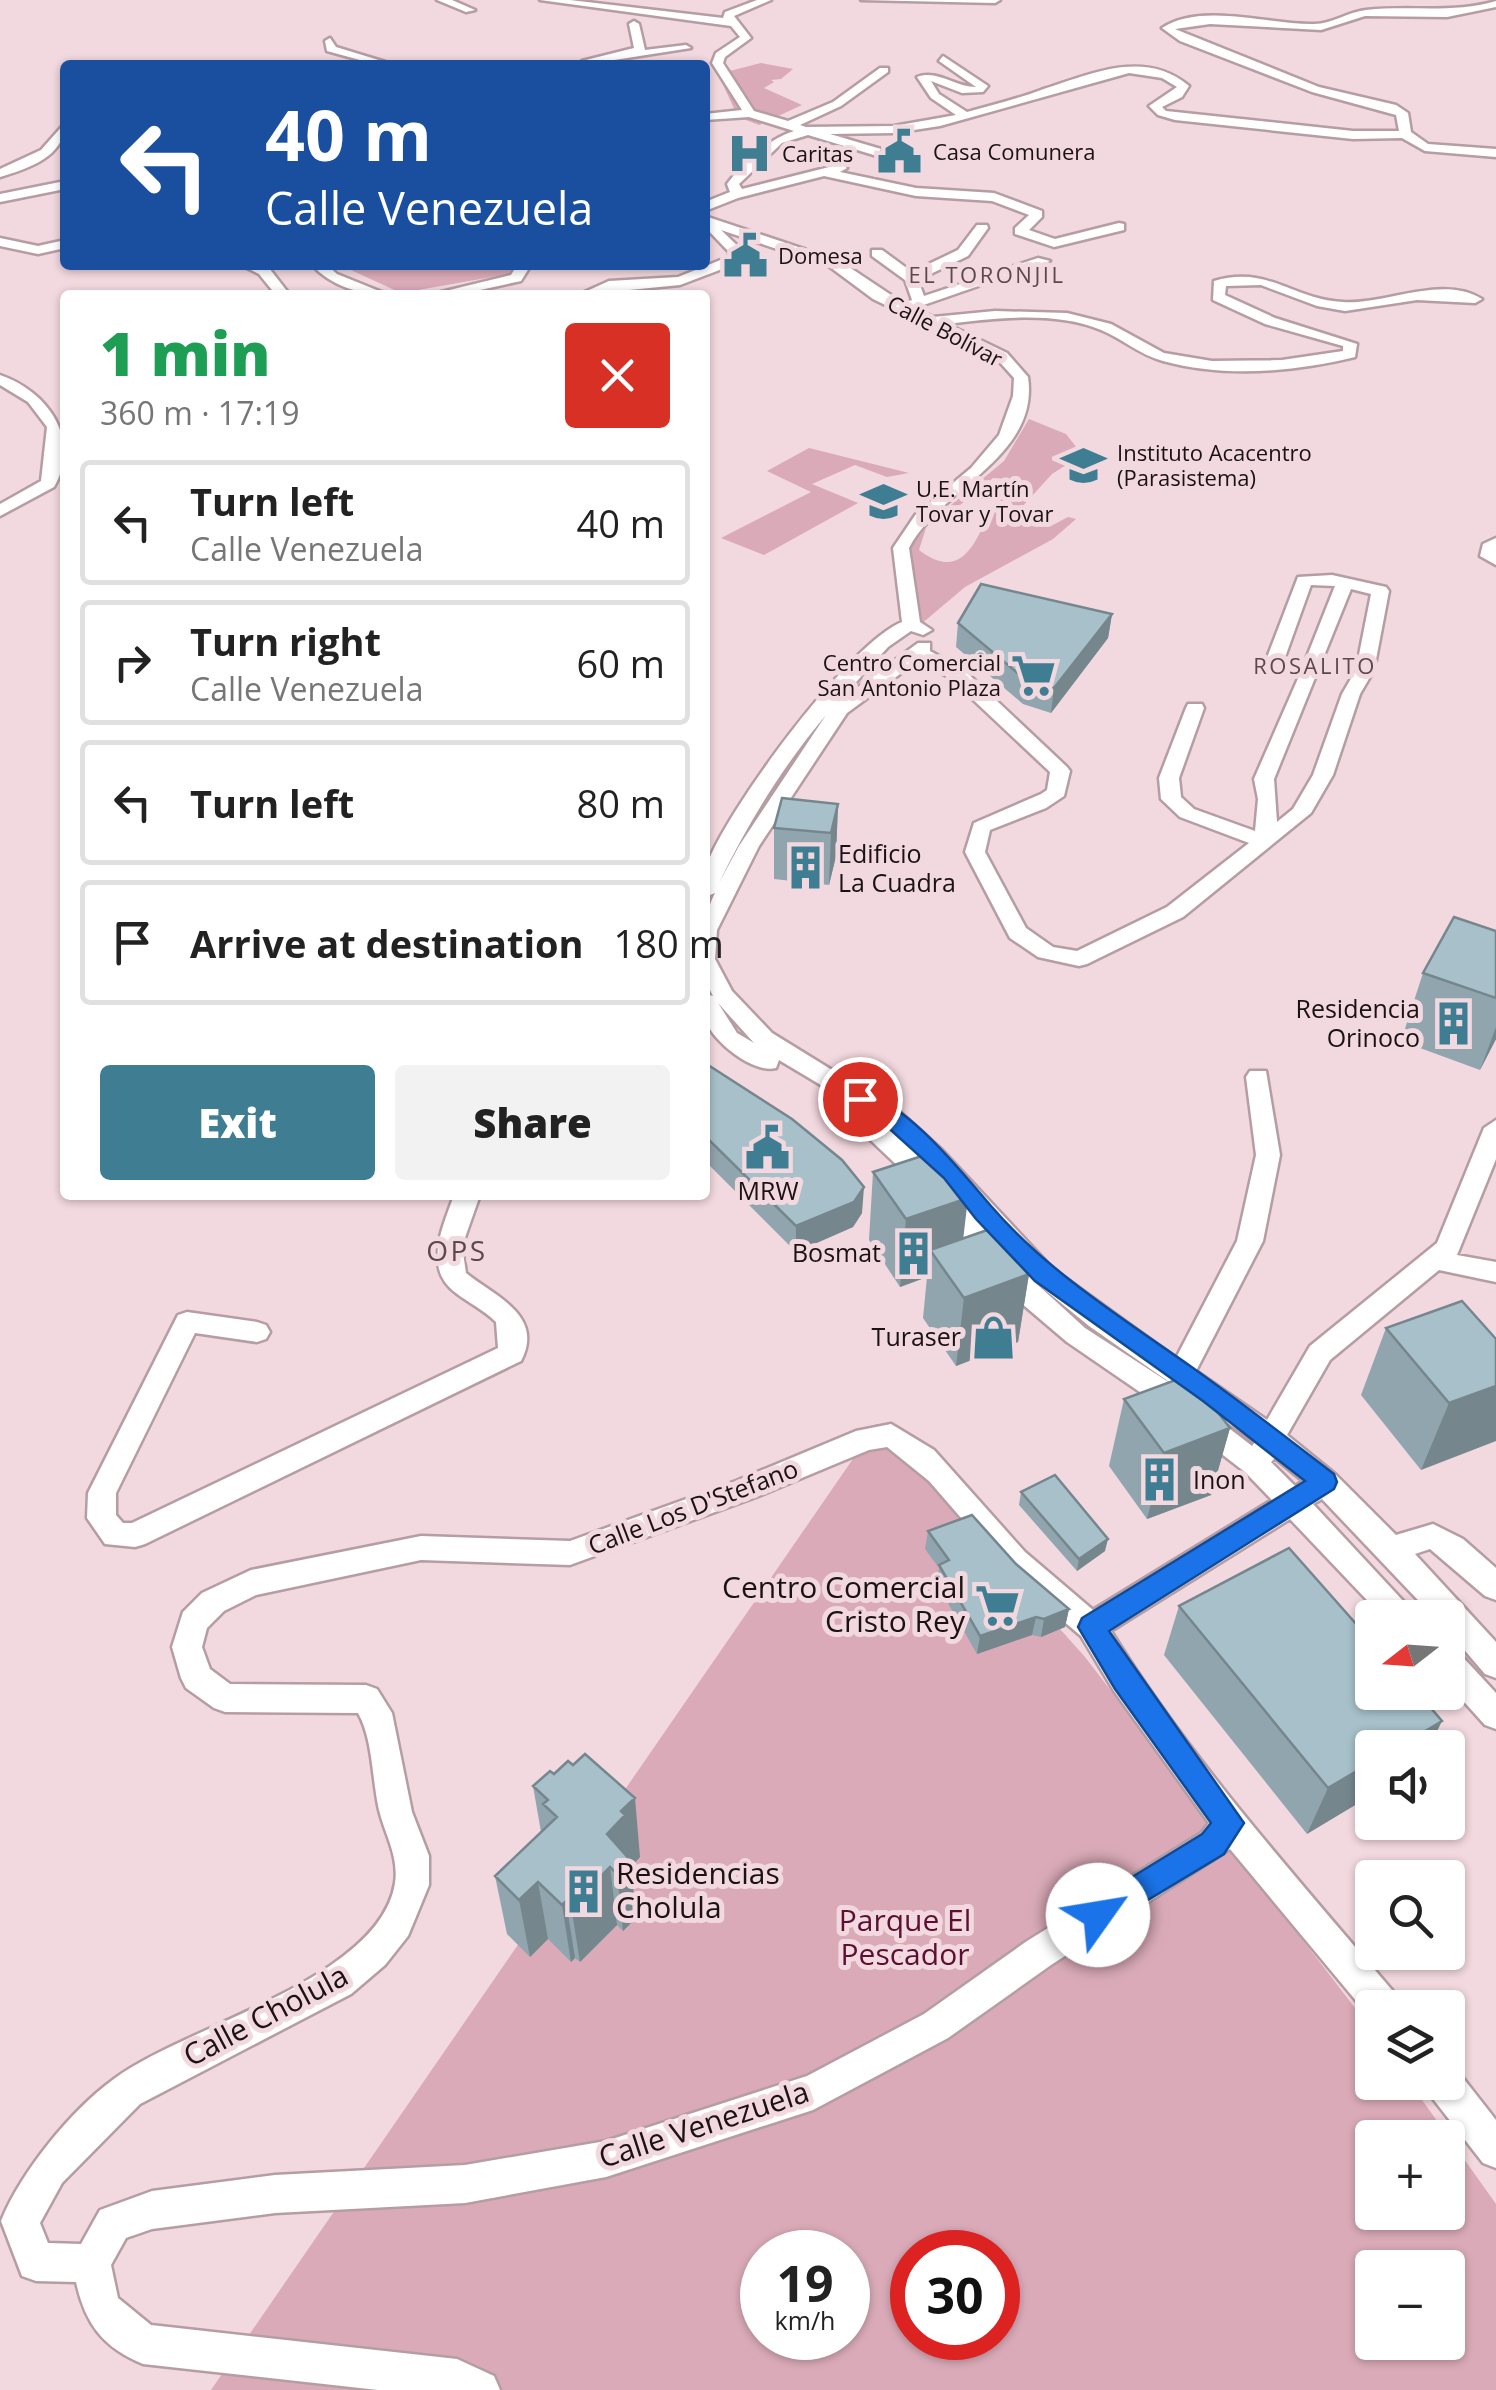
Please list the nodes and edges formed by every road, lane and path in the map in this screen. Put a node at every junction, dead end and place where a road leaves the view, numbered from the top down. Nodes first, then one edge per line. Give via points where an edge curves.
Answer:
1 (442, 0) edge
2 (545, 0) edge
3 (748, 0) edge
4 (766, 0) edge
5 (866, 0) edge
6 (995, 0) edge
7 (1496, 4) edge
8 (470, 10) dead end
9 (732, 21) junction
10 (634, 24) dead end
11 (330, 41) dead end
12 (686, 48) dead end
13 (632, 55) junction
14 (370, 60) edge
15 (605, 60) edge
16 (943, 60) dead end
17 (884, 70) dead end
18 (750, 113) junction
19 (963, 115) junction
20 (710, 116) edge
21 (909, 128) junction
22 (796, 129) junction
23 (60, 134) edge
24 (1405, 134) junction
25 (877, 152) junction
26 (1496, 153) edge
27 (0, 173) edge
28 (827, 173) junction
29 (60, 186) edge
30 (734, 196) junction
31 (0, 198) edge
32 (710, 204) edge
33 (710, 224) edge
34 (710, 226) edge
35 (1119, 227) dead end
36 (982, 228) dead end
37 (0, 242) edge
38 (60, 245) edge
39 (877, 253) dead end
40 (1043, 261) dead end
41 (710, 269) edge
42 (261, 270) edge
43 (325, 270) edge
44 (521, 270) edge
45 (708, 270) edge
46 (911, 278) junction
47 (278, 290) edge
48 (369, 290) edge
49 (461, 290) edge
50 (596, 290) edge
51 (1475, 298) dead end
52 (920, 301) junction
53 (902, 308) junction
54 (931, 322) junction
55 (0, 379) edge
56 (54, 469) junction
57 (60, 477) edge
58 (0, 511) edge
59 (1496, 543) edge
60 (1496, 560) edge
61 (1344, 584) junction
62 (911, 625) junction
63 (885, 640) junction
64 (922, 650) junction
65 (1311, 671) junction
66 (1195, 708) dead end
67 (710, 837) edge
68 (728, 842) junction
69 (1264, 842) junction
70 (710, 880) edge
71 (710, 922) edge
72 (710, 973) edge
73 (717, 1039) edge
74 (1258, 1076) dead end
75 (1496, 1128) edge
76 (465, 1200) edge
77 (1436, 1260) junction
78 (1496, 1272) edge
79 (258, 1332) dead end
80 (1182, 1372) junction
81 (1272, 1439) junction
82 (1254, 1464) junction
83 (1310, 1491) junction
84 (1391, 1548) junction
85 (1496, 1587) edge
86 (1391, 1600) edge
87 (1092, 1627) junction
88 (187, 1647) joint
89 (1496, 1664) edge
90 (1465, 1682) edge
91 (1496, 1715) edge
92 (1230, 1823) junction
93 (1370, 1990) edge
94 (1458, 2100) edge
95 (1496, 2150) edge
96 (91, 2263) junction
97 (480, 2390) edge

1 - 8 street
2 - 9 street
3 - 9 street via 722,15
4 - 9 street via 729,14
5 - 6 street
7 - 24 street via 1456,17 1367,12 1314,27 1211,22 1168,28 1316,90 1392,107 1402,113
9 - 18 street via 746,38 717,63
10 - 13 street via 641,47
11 - 14 street via 330,50
12 - 13 street
13 - 15 street
16 - 19 street via 982,86 966,92 923,77 934,96
17 - 22 street
18 - 20 street
18 - 22 street
19 - 21 street
19 - 24 street via 1087,76 1143,69 1183,86 1156,106 1162,113 1353,135
21 - 22 street
21 - 25 street
22 - 25 street
22 - 30 street via 739,175
23 - 27 street via 32,162
24 - 26 street via 1425,146
25 - 28 street
28 - 30 street
28 - 35 street via 916,192 994,197 1037,214 1020,230 1046,242
29 - 31 street
30 - 32 street
33 - 53 street, Calle Bolívar via 835,264
34 - 41 street via 738,252
36 - 46 street via 963,253
37 - 38 street via 38,250
39 - 46 street
40 - 52 street
42 - 47 street
43 - 48 street
44 - 49 street via 516,278
45 - 50 street via 680,281
46 - 52 street
51 - 54 street via 1420,295 1336,306 1271,284 1230,279 1219,284 1218,297 1236,308 1350,344 1350,354 1322,360 1232,366 1162,357 1103,326 1070,318
52 - 53 street
53 - 54 street, Calle Bolívar
54 - 62 street, Calle Bolívar via 1002,356 1023,387 1014,427 975,474 908,533 900,552
55 - 56 street via 33,400 55,426
56 - 57 street
56 - 58 street via 41,494
59 - 60 street via 1488,556
61 - 65 street
61 - 65 street via 1304,581 1274,663
61 - 69 street via 1380,590 1365,670 1301,813
62 - 63 street
62 - 64 street via 927,635
63 - 64 street via 897,652
63 - 68 street via 808,721
64 - 69 street via 957,674 1060,771 1057,792 1042,806 1001,814 980,827 975,852 1018,933 1046,952 1079,959 1114,945 1175,912
64 - 71 street via 840,708 749,846
65 - 69 street via 1264,779
66 - 69 street via 1169,778 1172,799 1186,813
67 - 68 street
68 - 70 street
72 - 80 street via 739,1020 890,1117 952,1173 1044,1275
73 - 82 street via 871,1126 930,1181 1029,1295
74 - 80 street via 1268,1155 1250,1241
75 - 77 street via 1448,1248
76 - 79 street via 449,1246 454,1277 510,1318 516,1336 511,1354 135,1535 115,1535 102,1518 102,1493 187,1322
77 - 78 street
77 - 81 street via 1320,1352
80 - 81 street
81 - 82 street
81 - 83 street
82 - 83 street
83 - 84 street
83 - 86 street
83 - 87 street
84 - 85 street via 1433,1536
84 - 89 street
87 - 88 street, Calle Los D'Stefano via 1036,1583 954,1487 891,1434 570,1553 420,1548 251,1583 213,1602 194,1621
87 - 92 street
88 - 96 street, Calle Cholula via 197,1678 225,1698 366,1699 376,1713 412,1856 412,1885 396,1924 339,1982 127,2090 48,2170 20,2221 36,2262
90 - 91 street
92 - 93 street
92 - 96 street, Calle Venezuela via 1213,1844 1039,1952 936,2026 813,2092 589,2162 465,2184 275,2194 152,2210 113,2223
94 - 95 street
96 - 97 street via 101,2309 144,2344 457,2379

